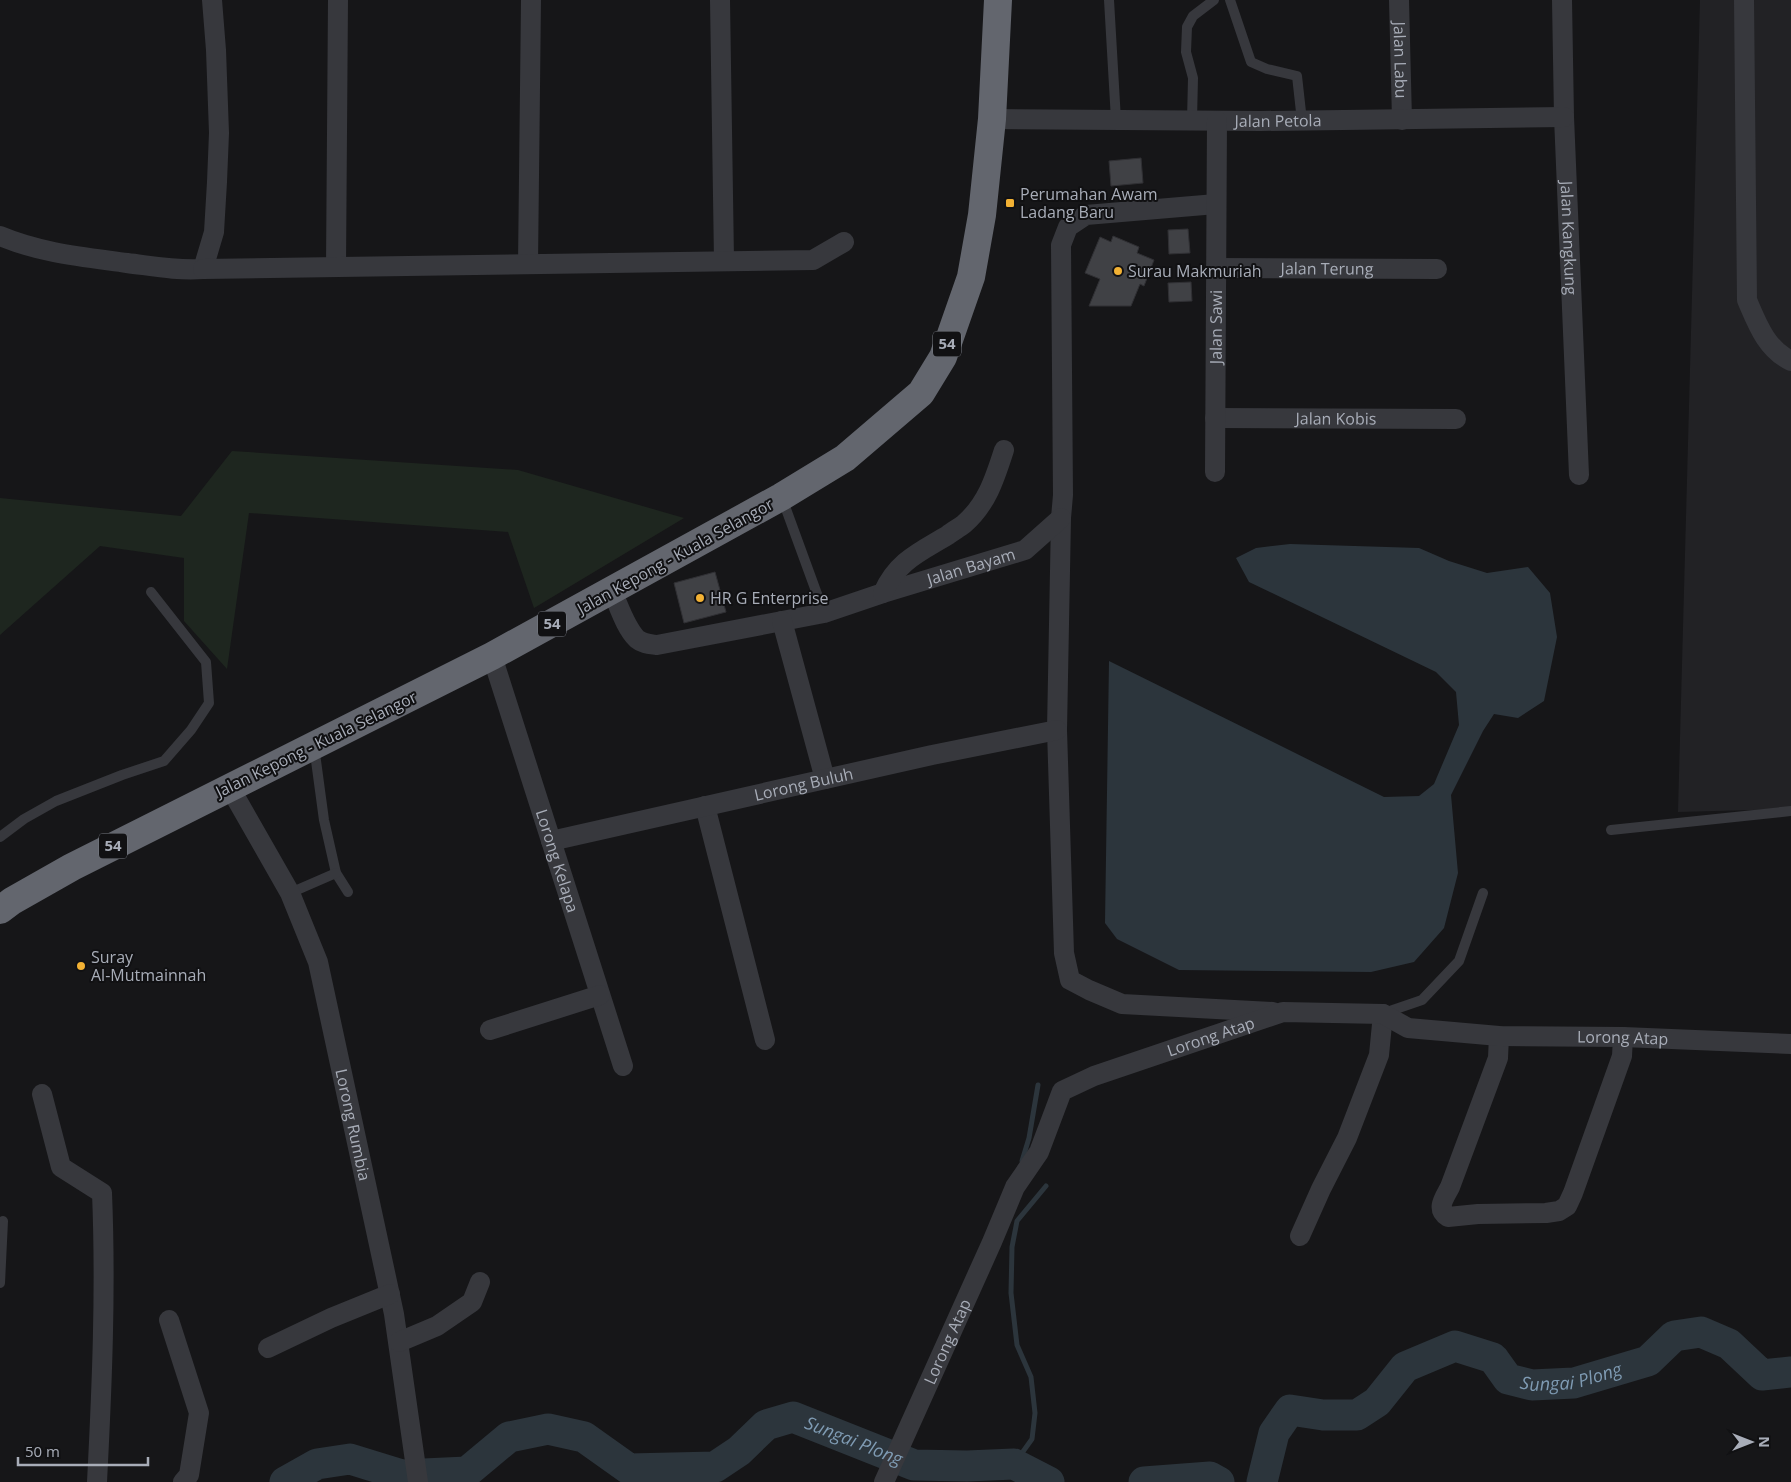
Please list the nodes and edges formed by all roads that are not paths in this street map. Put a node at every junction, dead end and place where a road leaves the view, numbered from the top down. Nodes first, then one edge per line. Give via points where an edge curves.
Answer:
1 (212, 0) edge
2 (338, 0) edge
3 (531, 0) edge
4 (720, 0) edge
5 (998, 0) edge
6 (1109, 0) edge
7 (1214, 0) edge
8 (1230, 0) edge
9 (1399, 0) edge
10 (1562, 0) edge
11 (1744, 0) edge
12 (1564, 118) junction
13 (992, 119) junction
14 (1116, 120) junction
15 (1192, 120) junction
16 (1402, 120) junction
17 (1217, 121) junction
18 (1302, 121) junction
19 (1216, 204) junction
20 (0, 236) edge
21 (844, 242) dead end
22 (724, 260) junction
23 (528, 264) junction
24 (336, 267) junction
25 (203, 268) junction
26 (1216, 268) junction
27 (1438, 269) dead end
28 (1791, 361) edge
29 (1215, 418) junction
30 (1456, 419) dead end
31 (1004, 450) dead end
32 (1215, 472) dead end
33 (1579, 474) dead end
34 (782, 497) junction
35 (1061, 518) junction
36 (612, 591) junction
37 (150, 592) dead end
38 (883, 593) junction
39 (824, 613) junction
40 (782, 622) junction
41 (492, 656) junction
42 (1057, 730) junction
43 (314, 745) junction
44 (825, 779) junction
45 (229, 786) junction
46 (705, 806) junction
47 (1791, 811) edge
48 (1611, 830) dead end
49 (0, 837) edge
50 (551, 841) junction
51 (336, 873) junction
52 (348, 892) dead end
53 (290, 893) junction
54 (1483, 894) dead end
55 (0, 910) edge
56 (600, 995) junction
57 (1283, 1012) junction
58 (1383, 1014) junction
59 (490, 1030) dead end
60 (1498, 1036) junction
61 (1623, 1037) junction
62 (764, 1040) dead end
63 (1791, 1044) edge
64 (624, 1066) dead end
65 (42, 1094) dead end
66 (3, 1221) dead end
67 (1300, 1236) dead end
68 (480, 1282) dead end
69 (0, 1283) edge
70 (390, 1294) junction
71 (169, 1320) dead end
72 (399, 1342) junction
73 (268, 1348) dead end
74 (887, 1476) edge
75 (97, 1482) edge
76 (183, 1482) edge
77 (418, 1482) edge

1 - 25 street via 218,172 214,232
2 - 24 street
3 - 23 street
4 - 22 street
5 - 13 highway, Jalan Kepong - Kuala Selangor / 54
6 - 14 lane
7 - 15 lane via 1193,16 1187,27 1186,52 1193,78
8 - 18 lane via 1251,62 1267,70 1297,76
9 - 16 street, Jalan Labu
10 - 12 street, Jalan Kangkung
11 - 28 street via 1747,300 1762,336
12 - 16 street, Jalan Petola
12 - 33 street, Jalan Kangkung
13 - 14 street, Jalan Petola
13 - 34 highway, Jalan Kepong - Kuala Selangor / 54 via 982,215 971,277 943,357 921,393 895,416 845,458
14 - 15 street, Jalan Petola
15 - 17 street, Jalan Petola
16 - 18 street, Jalan Petola
17 - 18 street, Jalan Petola
17 - 19 street, Jalan Sawi
19 - 26 street, Jalan Sawi
19 - 35 street via 1086,215 1068,226 1061,245
20 - 25 street via 22,245 78,257 184,270
21 - 22 street via 813,260
22 - 23 street
23 - 24 street
24 - 25 street
26 - 27 street, Jalan Terung
26 - 29 street, Jalan Sawi
29 - 30 street, Jalan Kobis
29 - 32 street, Jalan Sawi
31 - 38 street via 982,504 963,525 910,557 893,574
34 - 36 highway, Jalan Kepong - Kuala Selangor / 54
34 - 39 lane
35 - 38 street, Jalan Bayam via 1025,550
35 - 42 street
36 - 40 street, Jalan Bayam via 631,630 645,644 656,645
36 - 41 highway, Jalan Kepong - Kuala Selangor / 54
37 - 49 lane via 206,662 209,703 164,761 56,801 24,818
38 - 39 street, Jalan Bayam
39 - 40 street, Jalan Bayam
40 - 44 street
41 - 43 highway, Jalan Kepong - Kuala Selangor / 54
41 - 50 street, Lorong Kelapa
42 - 44 street, Lorong Buluh
42 - 57 street via 1064,953 1070,980 1122,1004
43 - 45 highway, Jalan Kepong - Kuala Selangor / 54
43 - 51 lane via 324,820
44 - 46 street, Lorong Buluh
45 - 53 street, Lorong Rumbia
45 - 55 highway, Jalan Kepong - Kuala Selangor / 54 via 72,866
46 - 50 street, Lorong Buluh
46 - 62 street
47 - 48 lane
50 - 56 street, Lorong Kelapa
51 - 52 lane
51 - 53 lane
53 - 70 street, Lorong Rumbia via 318,962
54 - 58 lane via 1459,961 1422,1000
56 - 59 street
56 - 64 street, Lorong Kelapa
57 - 58 street, Lorong Atap
57 - 74 street, Lorong Atap via 1094,1076 1062,1091 1039,1152 1015,1187
58 - 60 street, Lorong Atap via 1408,1028
58 - 67 street via 1379,1055 1346,1138
60 - 61 street, Lorong Atap
60 - 61 street via 1498,1058 1440,1206 1448,1217 1546,1213 1567,1206 1622,1056
61 - 63 street, Lorong Atap
65 - 75 street via 61,1167 102,1194 102,1372
66 - 69 lane
68 - 72 street via 472,1302 437,1326
70 - 72 street, Lorong Rumbia
70 - 73 street
71 - 76 street via 199,1413 189,1475
72 - 77 street, Lorong Rumbia

